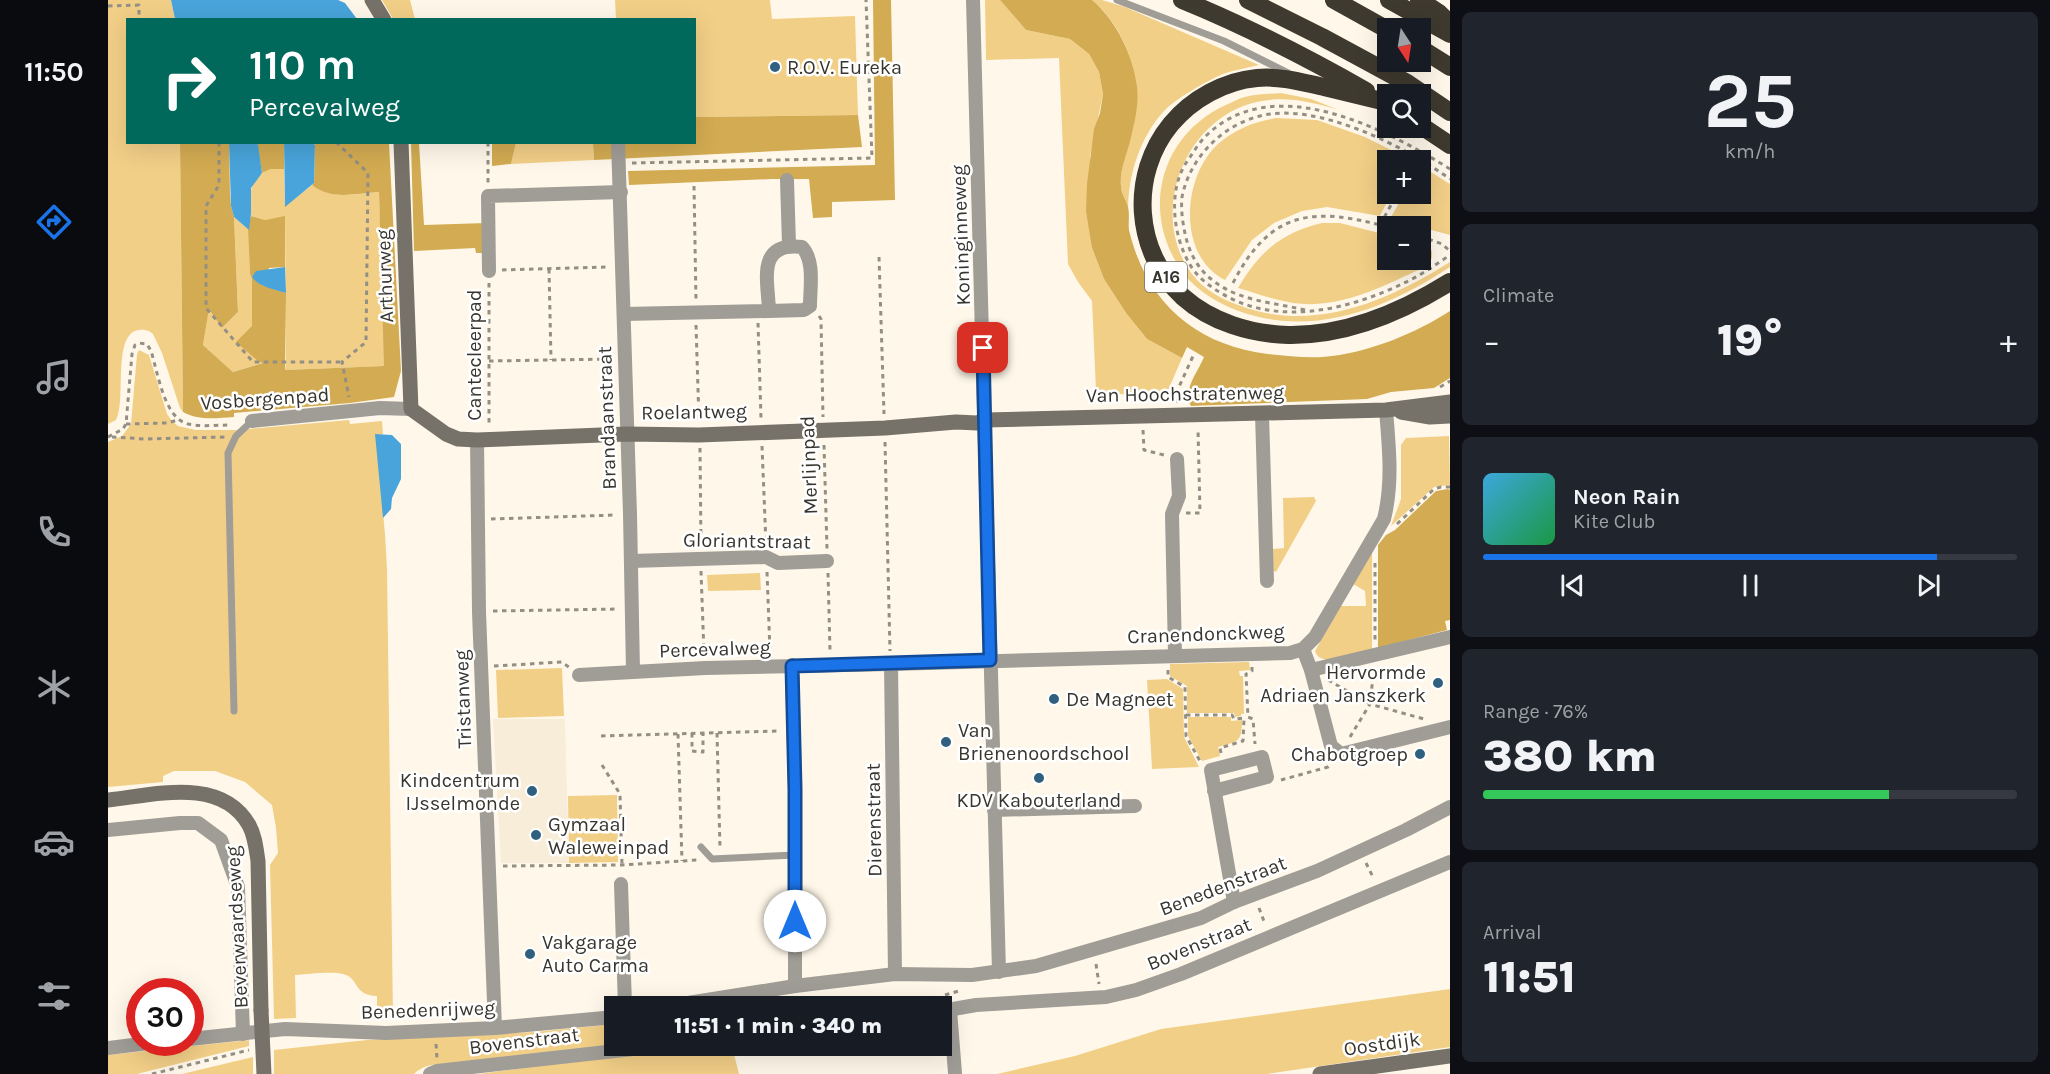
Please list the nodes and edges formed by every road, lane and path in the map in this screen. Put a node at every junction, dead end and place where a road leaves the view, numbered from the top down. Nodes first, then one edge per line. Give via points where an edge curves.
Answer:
1 (372, 0) edge
2 (867, 0) edge
3 (973, 0) edge
4 (1116, 0) edge
5 (1182, 0) edge
6 (1248, 0) edge
7 (1334, 0) edge
8 (1389, 0) edge
9 (1419, 0) edge
10 (108, 6) edge
11 (140, 18) edge
12 (383, 18) edge
13 (1377, 24) edge
14 (1450, 24) edge
15 (1450, 34) edge
16 (1431, 55) edge
17 (1450, 67) edge
18 (1304, 81) junction
19 (1377, 97) edge
20 (1377, 99) edge
21 (1450, 112) edge
22 (1431, 132) edge
23 (219, 144) edge
24 (338, 144) edge
25 (401, 144) edge
26 (488, 144) edge
27 (618, 144) edge
28 (1450, 145) edge
29 (1397, 150) edge
30 (1416, 150) edge
31 (1431, 158) edge
32 (618, 163) junction
33 (1431, 166) edge
34 (1450, 169) edge
35 (1450, 179) edge
36 (787, 180) dead end
37 (694, 186) dead end
38 (621, 192) junction
39 (488, 196) junction
40 (1377, 224) edge
41 (1431, 240) edge
42 (789, 245) junction
43 (1450, 253) edge
44 (879, 257) dead end
45 (622, 267) junction
46 (549, 269) junction
47 (489, 271) junction
48 (1450, 282) edge
49 (1233, 283) dead end
50 (810, 306) junction
51 (1307, 310) junction
52 (763, 312) junction
53 (624, 314) junction
54 (696, 314) junction
55 (1194, 354) dead end
56 (625, 358) junction
57 (551, 360) junction
58 (342, 362) junction
59 (489, 362) junction
60 (1450, 402) edge
61 (411, 409) junction
62 (1386, 410) junction
63 (351, 412) junction
64 (1262, 414) junction
65 (1197, 415) junction
66 (1143, 416) junction
67 (1178, 416) junction
68 (1450, 416) edge
69 (178, 420) junction
70 (986, 420) junction
71 (252, 421) junction
72 (126, 424) junction
73 (885, 428) junction
74 (823, 430) junction
75 (762, 433) junction
76 (626, 434) junction
77 (699, 435) junction
78 (236, 436) junction
79 (109, 437) edge
80 (483, 440) junction
81 (1177, 459) joint
82 (1450, 487) edge
83 (630, 514) junction
84 (1172, 514) junction
85 (477, 520) junction
86 (1376, 534) junction
87 (766, 557) junction
88 (701, 558) junction
89 (631, 561) junction
90 (827, 561) junction
91 (1267, 581) dead end
92 (632, 609) junction
93 (479, 612) junction
94 (1450, 636) edge
95 (1304, 649) junction
96 (1252, 653) junction
97 (1171, 655) junction
98 (1375, 655) junction
99 (990, 660) junction
100 (831, 664) junction
101 (891, 664) junction
102 (481, 666) junction
103 (770, 666) junction
104 (792, 666) junction
105 (705, 668) junction
106 (1311, 670) junction
107 (633, 671) junction
108 (579, 675) joint
109 (1370, 704) junction
110 (234, 711) dead end
111 (1186, 715) junction
112 (1246, 718) junction
113 (1431, 721) dead end
114 (1450, 727) edge
115 (794, 731) junction
116 (703, 733) junction
117 (717, 733) junction
118 (678, 734) junction
119 (692, 734) junction
120 (601, 736) dead end
121 (1341, 754) junction
122 (1256, 758) junction
123 (602, 765) dead end
124 (1225, 767) junction
125 (1211, 770) junction
126 (1267, 777) junction
127 (1214, 791) junction
128 (108, 800) edge
129 (1135, 806) dead end
130 (1450, 807) edge
131 (994, 810) junction
132 (108, 830) edge
133 (701, 847) dead end
134 (1361, 852) junction
135 (795, 855) junction
136 (712, 858) junction
137 (721, 858) junction
138 (682, 861) junction
139 (1450, 862) edge
140 (489, 866) junction
141 (622, 866) junction
142 (1376, 882) dead end
143 (621, 884) dead end
144 (1234, 902) junction
145 (1094, 950) junction
146 (999, 972) junction
147 (896, 974) junction
148 (978, 974) junction
149 (1099, 980) dead end
150 (795, 986) junction
151 (625, 996) edge
152 (732, 996) edge
153 (940, 996) edge
154 (952, 1010) edge
155 (604, 1018) edge
156 (495, 1028) junction
157 (243, 1034) junction
158 (204, 1038) edge
159 (126, 1046) edge
160 (108, 1048) edge
161 (259, 1048) dead end
162 (604, 1052) edge
163 (952, 1052) edge
164 (1450, 1056) edge
165 (955, 1073) edge
166 (152, 1074) edge
167 (264, 1074) edge
168 (430, 1074) edge
169 (1320, 1074) edge

1 - 12 street
2 - 32 path via 872,158
3 - 70 street, Koninginneweg
4 - 18 lane via 1224,41
5 - 19 highway, A16 via 1299,54
6 - 21 highway via 1407,82
7 - 13 highway
8 - 15 highway
9 - 14 highway
10 - 11 path via 139,5
16 - 17 highway
18 - 20 highway, A16
18 - 48 highway, A16 via 1254,78 1224,86 1201,97 1162,136 1143,184 1142,213 1146,236 1168,280 1183,297 1224,322 1253,331 1288,334 1359,324 1402,309
22 - 28 highway
23 - 58 path via 219,185 206,206 206,308 253,362
24 - 58 path via 368,173 366,342
25 - 61 street, Arthurweg
26 - 39 path
27 - 32 street, Brandaanstraat
29 - 51 path via 1332,120 1290,113 1262,115 1234,125 1214,141 1191,172 1182,197 1186,239 1195,262 1211,279 1236,294
30 - 51 path via 1369,126 1291,106 1260,107 1230,118 1208,134 1194,151 1182,169 1176,196 1179,241 1190,265 1207,285 1233,301 1293,314
31 - 34 path
32 - 38 street, Brandaanstraat
33 - 35 path
36 - 42 street
37 - 54 path
38 - 39 street
38 - 45 street, Brandaanstraat
39 - 47 street
40 - 49 path via 1322,215 1293,222 1266,236 1244,261
41 - 43 path
42 - 50 street via 802,247 808,254
42 - 52 street via 772,253 768,262
43 - 51 path via 1404,283 1375,295
44 - 73 path
45 - 46 path
45 - 53 street, Brandaanstraat
46 - 47 path
46 - 57 path
47 - 59 path, Cantecleerpad
50 - 52 street via 804,310
50 - 74 path, Merlijnpad via 821,319
52 - 54 street
52 - 75 path
53 - 54 street
53 - 56 street, Brandaanstraat
54 - 77 path
55 - 67 path via 1178,389
56 - 57 path
56 - 76 street, Brandaanstraat
57 - 59 path
58 - 63 path
59 - 80 path, Cantecleerpad
60 - 62 street, Van Hoochstratenweg
61 - 63 street, Vosbergenpad
61 - 80 street, Roelantweg via 446,434 458,439
62 - 64 street, Van Hoochstratenweg
62 - 68 street, Van Hoochstratenweg
62 - 86 street, Cranendonckweg via 1389,498
63 - 71 street, Vosbergenpad
64 - 65 street, Van Hoochstratenweg
64 - 91 street
65 - 67 street, Van Hoochstratenweg
65 - 84 path via 1200,513
66 - 67 street, Van Hoochstratenweg
66 - 70 street, Van Hoochstratenweg
66 - 81 path via 1144,450
69 - 71 path, Vosbergenpad via 234,425
69 - 72 path
69 - 72 path, Vosbergenpad via 169,410 151,351 143,342 135,345 132,354
70 - 73 street, Roelantweg
70 - 99 street, Koninginneweg
71 - 78 lane
72 - 79 path
73 - 74 street, Roelantweg
73 - 101 path
74 - 75 street, Roelantweg
74 - 90 path, Merlijnpad
75 - 77 street, Roelantweg
75 - 87 path
76 - 77 street, Roelantweg
76 - 80 street, Roelantweg
76 - 83 street, Brandaanstraat
77 - 88 path
78 - 79 path
78 - 110 lane via 228,453
80 - 85 street, Tristanweg
81 - 84 street via 1179,496
82 - 86 path via 1434,489 1394,527
83 - 85 path
83 - 89 street, Brandaanstraat
84 - 97 street
85 - 93 street, Tristanweg
86 - 95 street, Cranendonckweg
86 - 98 path
87 - 88 street, Gloriantstraat
87 - 90 street, Gloriantstraat via 778,563
87 - 103 path
88 - 89 street, Gloriantstraat
88 - 105 path
89 - 92 street, Brandaanstraat
90 - 100 path, Merlijnpad
92 - 93 path
92 - 107 street, Brandaanstraat
93 - 102 street, Tristanweg
94 - 98 street
95 - 96 street, Cranendonckweg
95 - 106 street
96 - 97 street, Cranendonckweg
96 - 112 path via 1251,671 1246,674
97 - 99 street, Cranendonckweg
97 - 111 path via 1168,677 1185,687
98 - 106 street
98 - 109 path
99 - 101 street, Percevalweg
99 - 131 street, Koninginneweg
100 - 101 street, Percevalweg
100 - 104 street, Percevalweg
101 - 147 street, Dierenstraat
102 - 108 path via 562,662
102 - 140 street, Tristanweg
103 - 104 street, Percevalweg
103 - 105 street, Percevalweg
104 - 115 street
105 - 107 street, Percevalweg
106 - 109 path
106 - 121 street via 1331,747
107 - 108 street, Percevalweg
109 - 113 path
109 - 121 path
111 - 112 path
111 - 125 path via 1186,736 1201,762
112 - 122 path via 1253,719
112 - 124 path via 1243,741 1220,748
114 - 121 street
115 - 117 path
115 - 135 street
116 - 117 path
116 - 119 path
116 - 119 path via 703,752 693,751
117 - 137 path
118 - 119 path
118 - 120 path
118 - 138 path
121 - 126 path via 1328,767 1283,780
122 - 124 street
122 - 126 street via 1262,757
123 - 141 path via 620,794
124 - 125 street
125 - 127 street
126 - 127 street
127 - 144 street
128 - 167 street, Beverwaardseweg, bridge via 193,791 219,798 241,813 250,826 258,861
129 - 131 street
130 - 134 street, Benedenstraat
131 - 146 street, Koninginneweg
132 - 157 street via 198,823 221,840 238,887
133 - 136 lane
134 - 142 path
134 - 144 street, Benedenstraat
135 - 137 lane
135 - 150 street
136 - 137 lane
136 - 138 path
138 - 141 path
139 - 154 street, Bovenstraat via 1136,990 1106,997
140 - 141 path
140 - 156 street, Tristanweg
143 - 151 street
144 - 145 street, Benedenstraat via 1201,918
145 - 146 street, Benedenstraat
145 - 149 path
146 - 148 street
147 - 148 street
147 - 150 street
148 - 153 path via 975,986
150 - 152 street
155 - 156 street, Benedenrijweg
156 - 157 street, Benedenrijweg via 386,1033 285,1029
157 - 158 street, Benedenrijweg
159 - 160 street
161 - 166 path
162 - 168 street, Bovenstraat
163 - 165 street, Bovenstraat
164 - 169 street, Oostdijk

